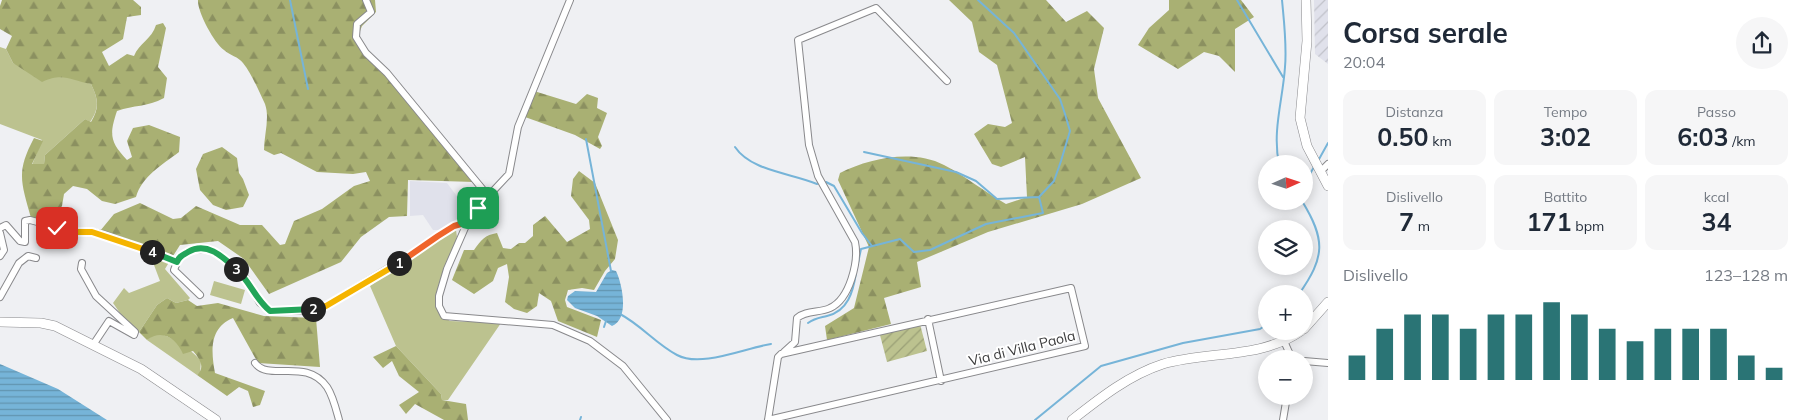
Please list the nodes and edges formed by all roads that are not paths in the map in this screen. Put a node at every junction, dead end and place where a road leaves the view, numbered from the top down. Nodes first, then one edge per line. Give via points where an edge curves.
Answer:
1 (366, 0) edge
2 (570, 0) edge
3 (1306, 0) edge
4 (947, 81) dead end
5 (1328, 164) edge
6 (1321, 171) junction
7 (1328, 186) edge
8 (489, 197) junction
9 (468, 222) junction
10 (0, 227) edge
11 (0, 233) edge
12 (0, 256) edge
13 (36, 258) dead end
14 (177, 262) junction
15 (82, 263) dead end
16 (200, 295) dead end
17 (0, 297) edge
18 (1328, 302) edge
19 (928, 319) junction
20 (1313, 319) edge
21 (0, 322) edge
22 (1284, 341) joint
23 (93, 345) junction
24 (1288, 350) edge
25 (781, 354) junction
26 (1313, 362) edge
27 (255, 363) dead end
28 (1328, 363) edge
29 (941, 381) junction
30 (1286, 405) edge
31 (216, 420) edge
32 (339, 420) edge
33 (666, 420) edge
34 (768, 420) edge
35 (1072, 420) edge
36 (1283, 420) edge

1 - 8 street via 371,12 357,24 359,43
2 - 8 street via 518,127 509,174
3 - 6 main road via 1306,48 1300,112 1304,139
4 - 25 street via 876,8 798,40 809,145 818,176 857,251 843,298 829,309 801,314 797,318 795,342
5 - 6 street
6 - 7 main road
8 - 9 street
9 - 14 street via 454,226 326,306 306,311 270,311 260,303 245,277 218,254 206,249 192,250 179,257
9 - 33 street via 439,296 444,316 552,325 590,341 623,366
10 - 14 street via 6,225 20,241 25,242 25,221 30,220 74,232 92,232
11 - 12 street via 4,250
13 - 17 street via 25,256
14 - 16 street via 174,270
15 - 23 street via 81,268 96,296 135,332 130,334 108,321
18 - 20 main road
19 - 25 street, Via di Villa Paola
19 - 29 street
19 - 29 street, Via di Villa Paola via 1071,288 1085,346
21 - 23 main road via 48,324
22 - 24 street
22 - 35 main road via 1264,348 1164,364 1132,377
23 - 31 main road via 149,374
25 - 34 street
26 - 28 street
27 - 32 street via 263,369 311,372 326,386
29 - 34 street, Via di Villa Paola
30 - 36 street

